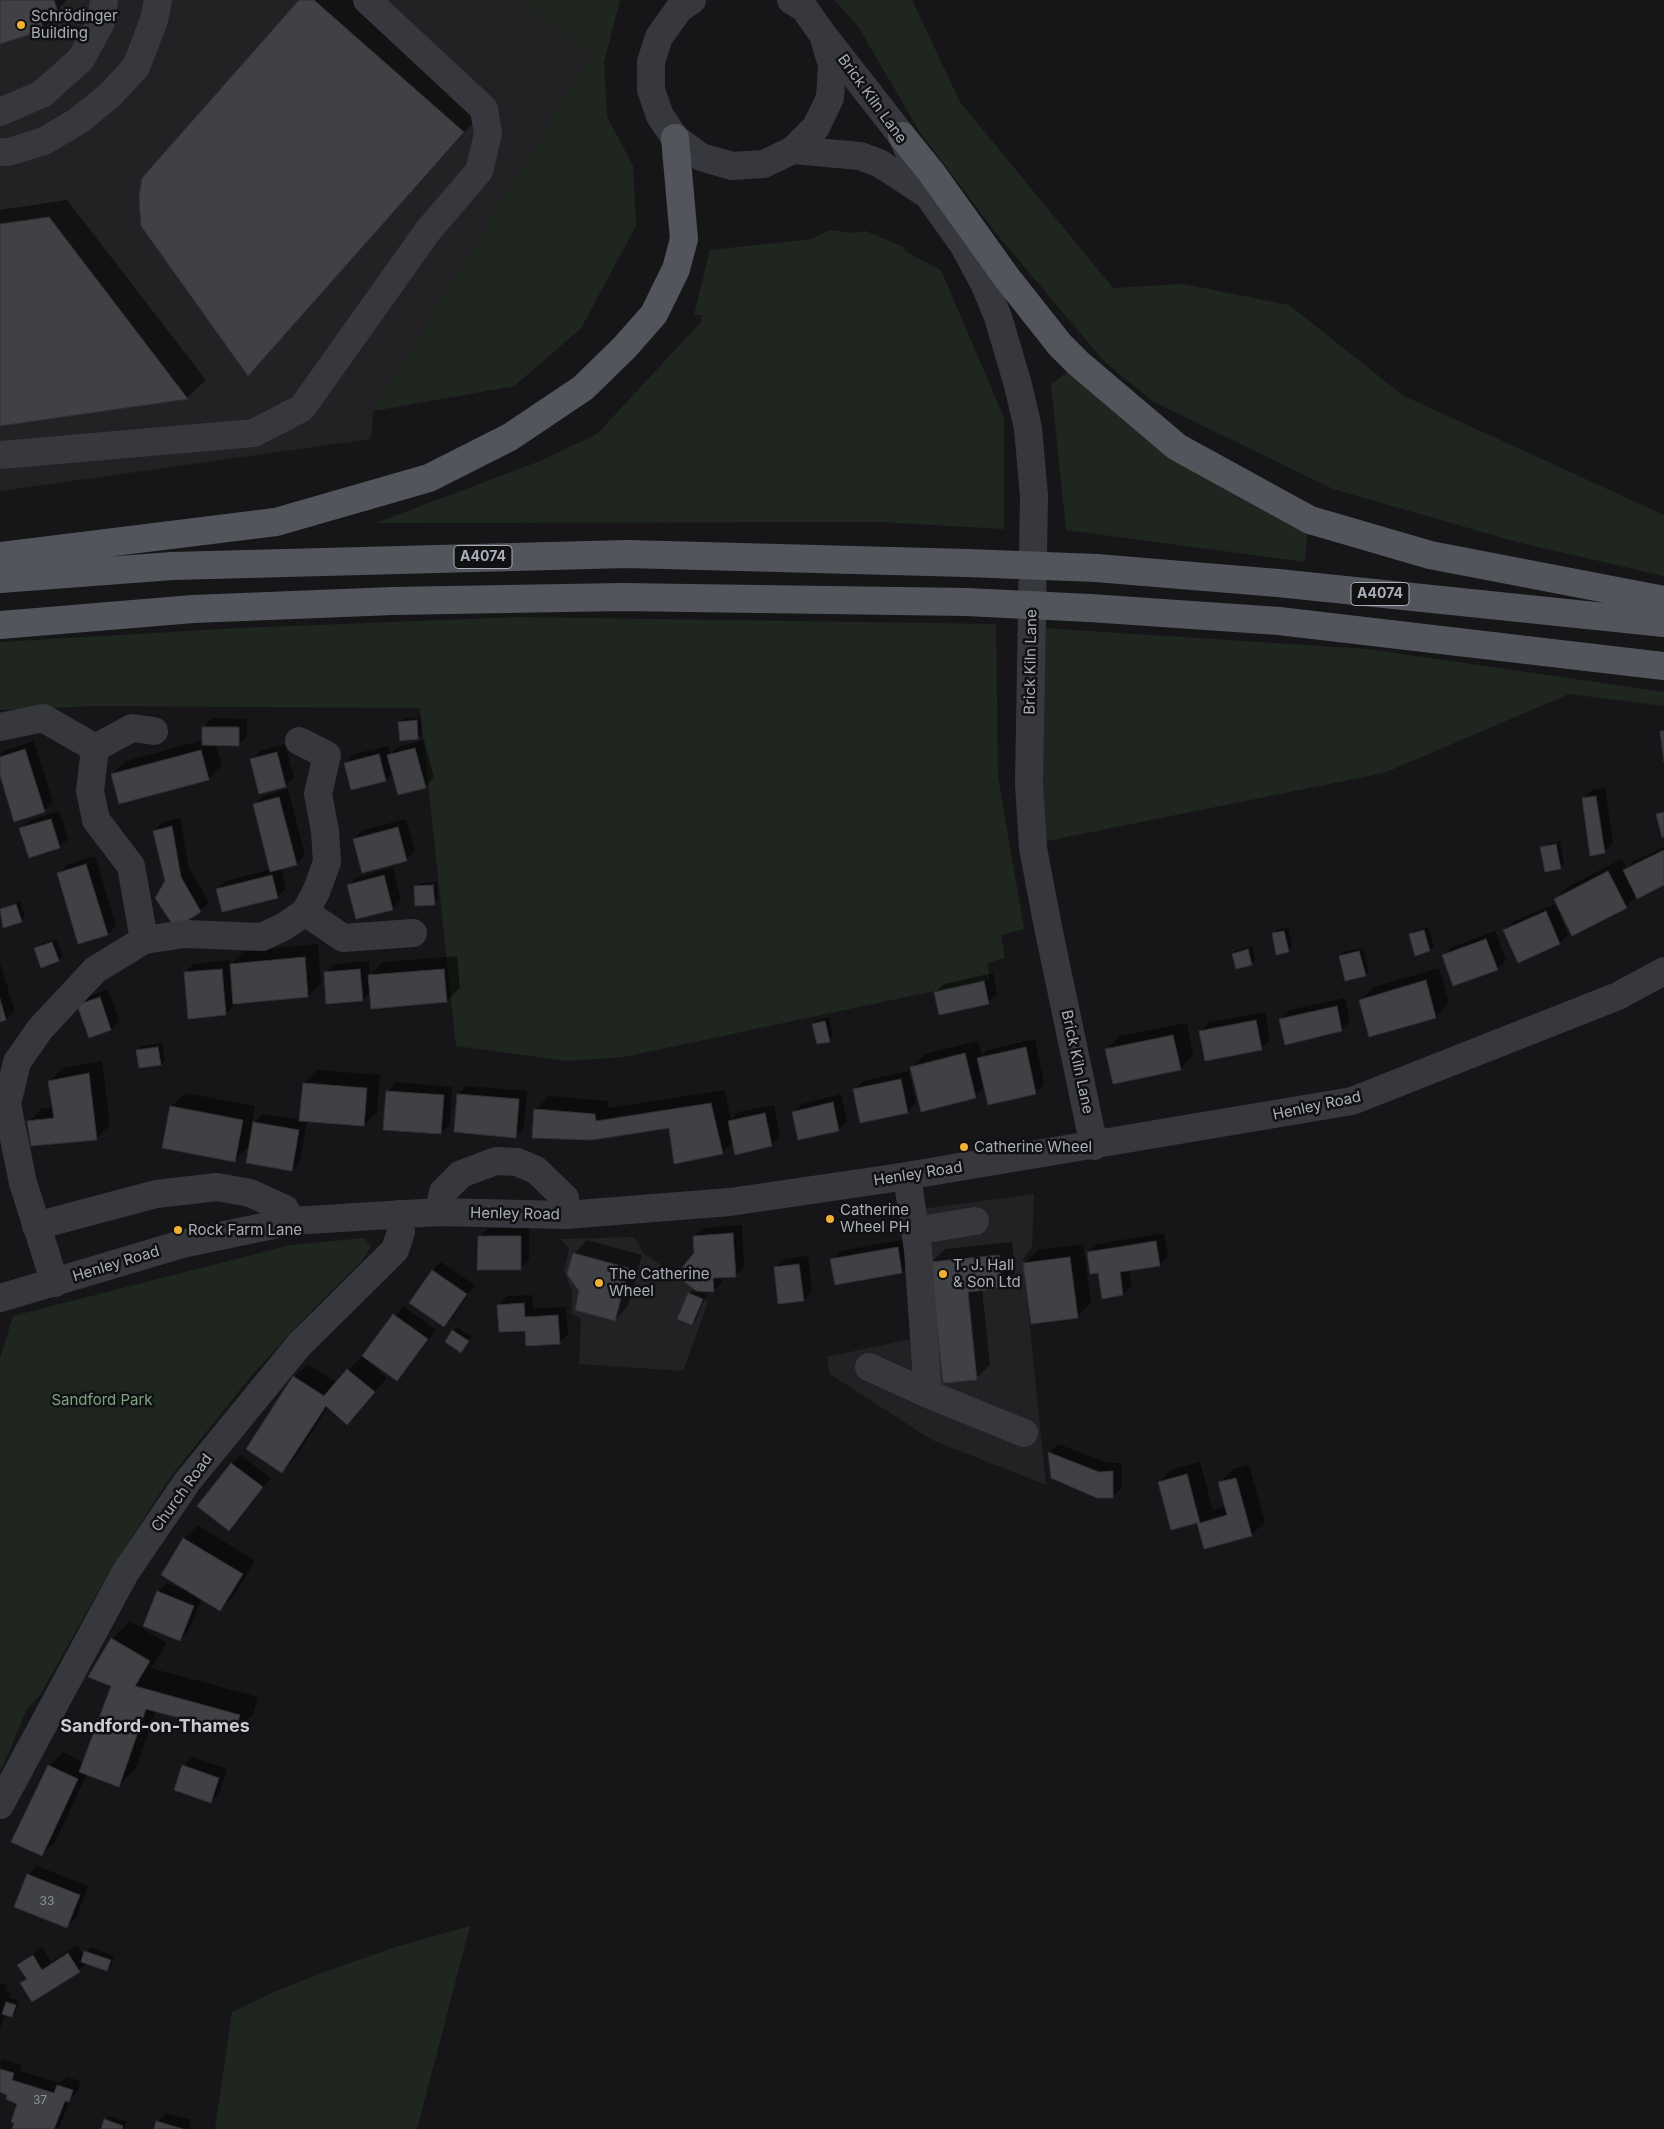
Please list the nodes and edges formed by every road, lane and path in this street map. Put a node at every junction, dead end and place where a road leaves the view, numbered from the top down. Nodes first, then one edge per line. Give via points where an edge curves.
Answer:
1 (104, 0) edge
2 (158, 0) edge
3 (367, 0) edge
4 (668, 0) edge
5 (692, 0) edge
6 (798, 3) edge
7 (823, 34) junction
8 (659, 36) junction
9 (0, 112) edge
10 (902, 136) junction
11 (675, 138) junction
12 (793, 150) junction
13 (0, 152) edge
14 (928, 195) junction
15 (0, 455) edge
16 (0, 556) edge
17 (0, 579) edge
18 (1664, 600) edge
19 (1664, 623) edge
20 (0, 624) edge
21 (1664, 666) edge
22 (0, 727) edge
23 (154, 731) dead end
24 (299, 741) dead end
25 (95, 748) junction
26 (305, 912) junction
27 (413, 933) dead end
28 (144, 940) junction
29 (1664, 971) edge
30 (8, 1056) edge
31 (1094, 1146) junction
32 (907, 1176) junction
33 (439, 1212) junction
34 (399, 1214) junction
35 (565, 1215) junction
36 (292, 1221) junction
37 (975, 1221) dead end
38 (36, 1226) junction
39 (915, 1231) junction
40 (55, 1283) junction
41 (0, 1298) edge
42 (869, 1366) dead end
43 (928, 1394) junction
44 (1024, 1433) dead end
45 (0, 1805) edge

1 - 9 street via 101,22 82,59 42,94
2 - 13 street via 136,67 109,96 78,121 44,140
3 - 15 street via 484,109 488,134 479,171 427,232 302,408 254,433
4 - 8 street
5 - 8 street via 679,9
6 - 7 street, Brick Kiln Lane
7 - 10 street, Brick Kiln Lane
7 - 12 street via 832,66 830,98 816,127
8 - 11 street via 651,62 651,90 660,116
10 - 14 street, Brick Kiln Lane
10 - 18 main road via 1060,345 1177,447 1310,520 1430,555
11 - 12 street via 701,157 732,166 764,164
11 - 16 main road via 684,239 676,269 654,314 583,388 510,437 429,478 276,522
12 - 14 street, Brick Kiln Lane via 860,156 879,162
14 - 31 street, Brick Kiln Lane via 964,246 984,283 1001,326 1028,428 1034,496 1029,784 1033,848
17 - 19 main road, A4074, bridge via 172,566 628,554 1096,568 1278,583
20 - 21 main road, bridge via 193,609 393,601 621,597 966,602 1279,621
22 - 25 street via 43,718
23 - 25 street via 132,728
24 - 26 street via 327,754 318,794 327,862
25 - 28 street via 90,791 96,820 131,866
26 - 27 street via 343,938
26 - 28 street via 262,937 185,934
28 - 30 street via 95,970 40,1029
29 - 31 street, Henley Road via 1618,996 1352,1101
30 - 38 street via 7,1104 23,1183
31 - 32 street, Henley Road
32 - 35 street, Henley Road via 730,1202
32 - 39 street
33 - 34 street, Henley Road
33 - 35 street, Henley Road
33 - 35 street via 443,1192 460,1174 496,1161 517,1162 536,1170 565,1198
34 - 36 street, Henley Road
34 - 45 street, Church Road via 401,1232 395,1250 299,1345 182,1490 126,1573
36 - 38 street via 285,1208 250,1193 217,1188 156,1194
36 - 40 street, Henley Road via 182,1244
37 - 39 street
38 - 40 street
39 - 43 street
40 - 41 street, Henley Road
42 - 43 street
43 - 44 street

